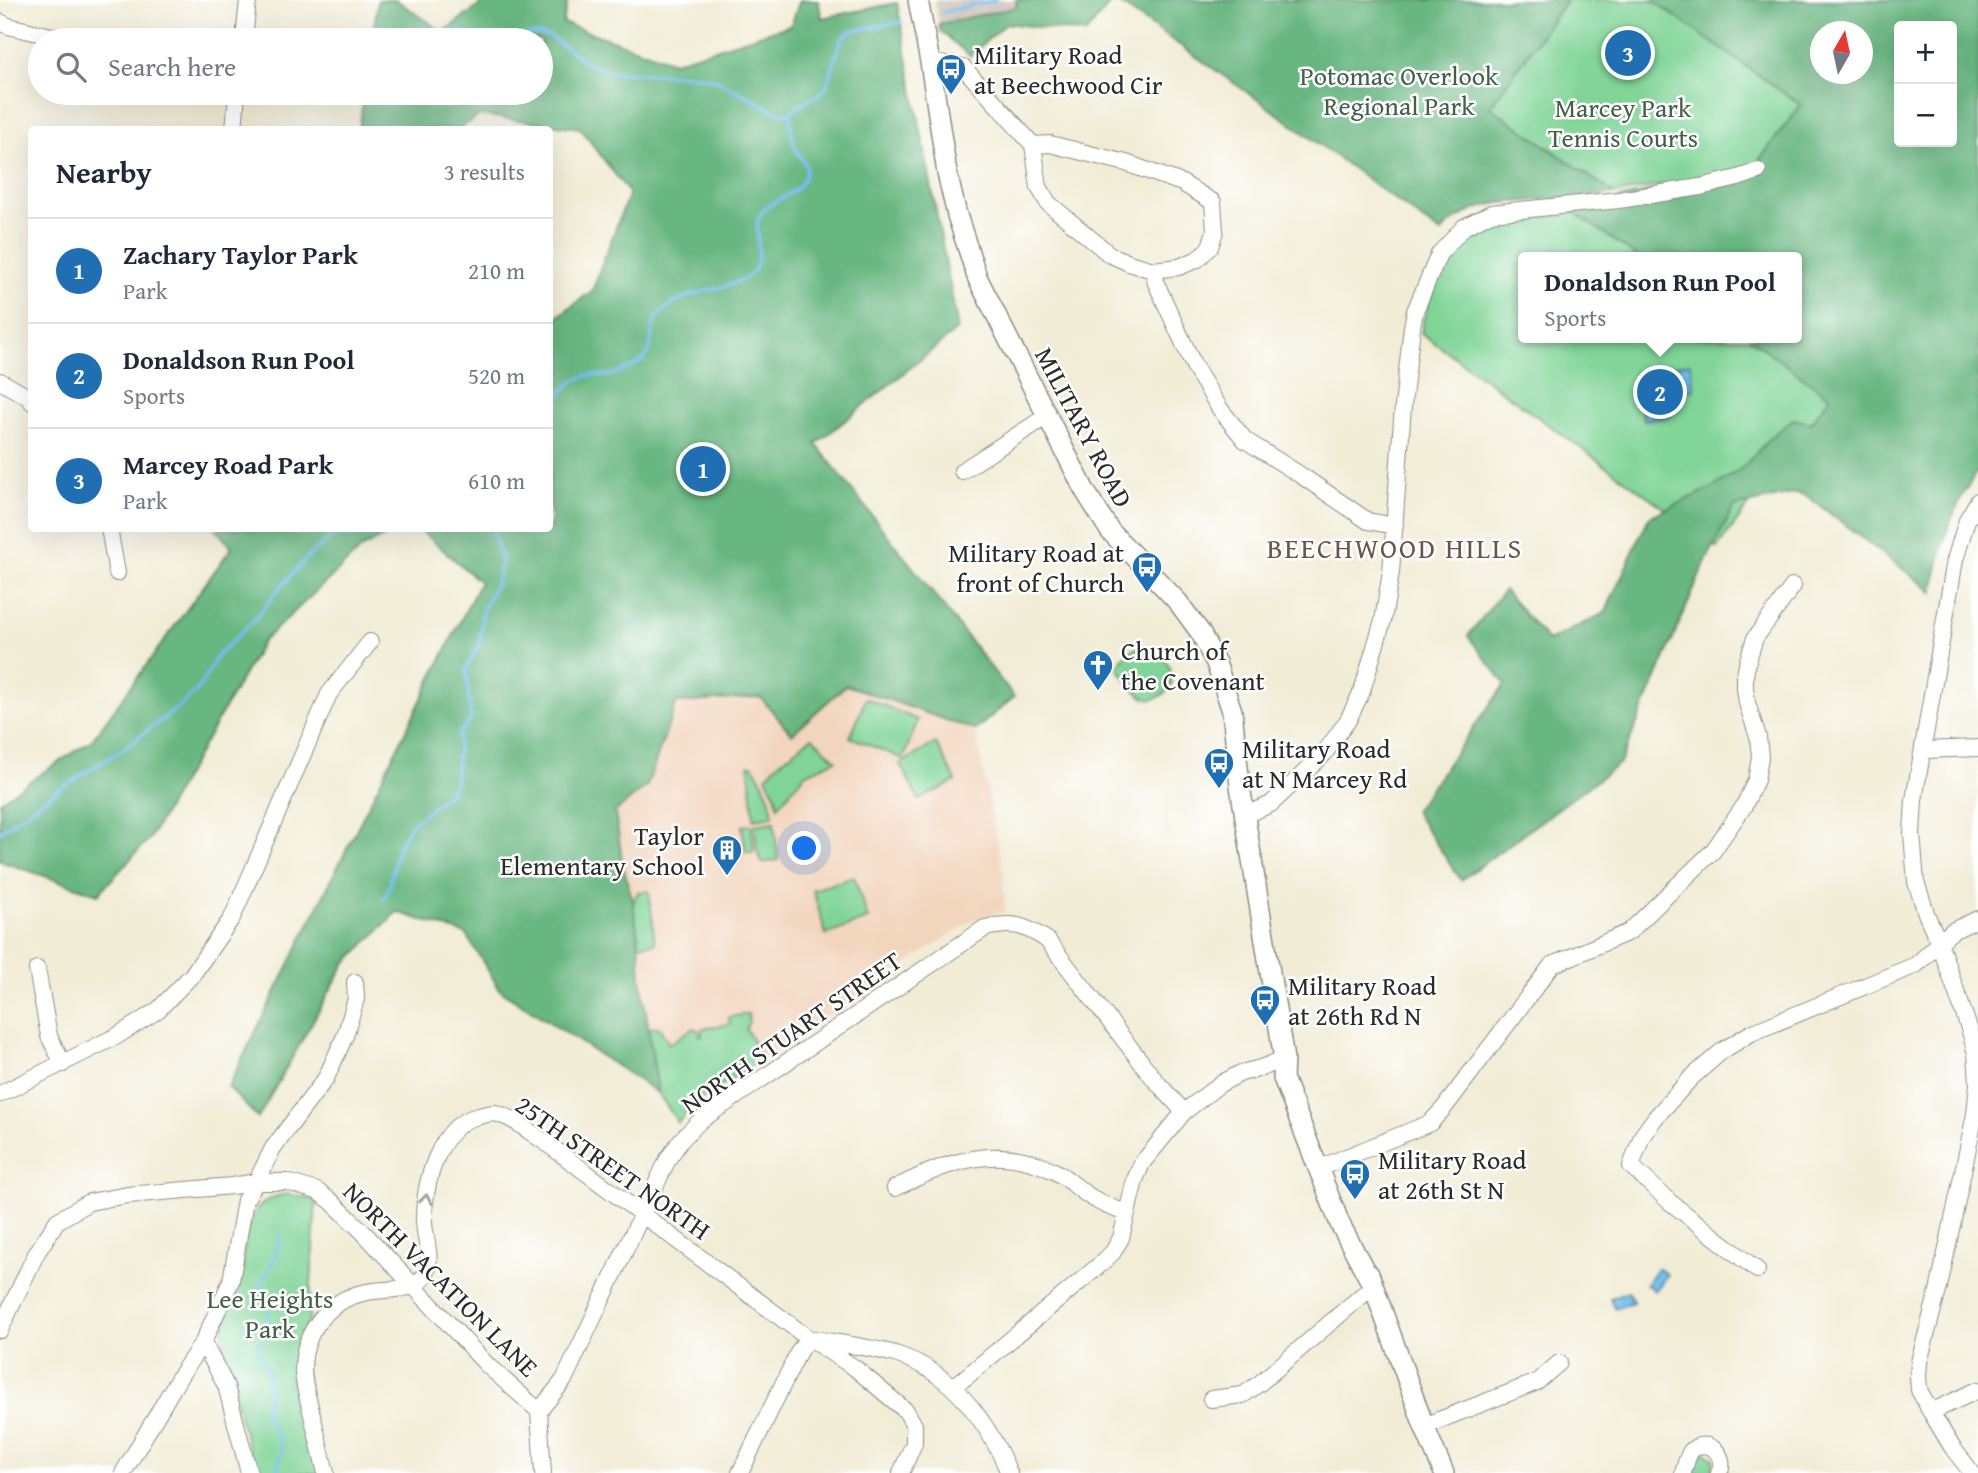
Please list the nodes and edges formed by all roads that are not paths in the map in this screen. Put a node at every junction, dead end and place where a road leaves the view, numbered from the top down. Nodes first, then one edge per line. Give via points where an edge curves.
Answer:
1 (248, 0) edge
2 (918, 0) edge
3 (0, 22) edge
4 (245, 28) edge
5 (28, 31) edge
6 (930, 62) junction
7 (236, 105) edge
8 (234, 126) edge
9 (1033, 145) junction
10 (1758, 171) dead end
11 (1153, 270) junction
12 (28, 382) edge
13 (3, 387) edge
14 (28, 397) edge
15 (1048, 416) junction
16 (962, 471) dead end
17 (1978, 501) edge
18 (1395, 526) junction
19 (110, 532) edge
20 (117, 573) dead end
21 (1793, 586) dead end
22 (370, 642) dead end
23 (1978, 748) edge
24 (1924, 750) junction
25 (1245, 815) junction
26 (1978, 919) edge
27 (1939, 942) junction
28 (37, 969) dead end
29 (355, 982) dead end
30 (1977, 1054) edge
31 (1284, 1059) junction
32 (63, 1065) junction
33 (0, 1094) edge
34 (1184, 1112) junction
35 (1323, 1167) junction
36 (256, 1182) junction
37 (895, 1188) dead end
38 (1126, 1213) junction
39 (642, 1216) junction
40 (1757, 1270) dead end
41 (414, 1286) junction
42 (1373, 1286) junction
43 (0, 1330) edge
44 (808, 1338) junction
45 (203, 1342) junction
46 (1559, 1363) dead end
47 (953, 1386) junction
48 (1978, 1390) edge
49 (1211, 1399) dead end
50 (539, 1411) junction
51 (1931, 1412) junction
52 (1424, 1426) junction
53 (123, 1473) edge
54 (249, 1473) edge
55 (326, 1473) edge
56 (543, 1473) edge
57 (740, 1473) edge
58 (901, 1473) edge
59 (1009, 1473) edge
60 (1444, 1473) edge
61 (1683, 1473) edge
62 (1719, 1473) edge
63 (1972, 1473) edge

1 - 4 street
2 - 6 main road, MILITARY ROAD
3 - 5 street
6 - 9 street via 964,68
6 - 15 main road, MILITARY ROAD via 947,173 977,277
7 - 8 street
9 - 11 street via 1039,187 1048,203 1109,254
9 - 11 street via 1126,163 1182,183 1213,202 1215,231 1210,247 1198,259 1179,267
10 - 18 street via 1700,187 1619,200 1491,213 1455,234 1439,254 1415,311 1405,380
11 - 18 street via 1195,368 1245,440 1368,521
12 - 13 street
13 - 14 street
15 - 16 street
15 - 25 main road, MILITARY ROAD via 1110,531 1178,602 1216,663 1232,711
17 - 24 street via 1955,559
18 - 25 street via 1383,621 1362,691 1348,720 1323,755 1289,789 1271,804
19 - 20 street
21 - 35 street via 1755,639 1748,660 1745,688 1758,737 1760,769 1744,806 1713,851 1629,932 1552,965 1430,1123
22 - 32 street via 329,694 232,918 192,975 158,1010
23 - 24 street
24 - 27 street via 1914,800 1914,861 1923,904
25 - 31 main road, MILITARY ROAD
26 - 27 street
27 - 30 street
27 - 40 street via 1916,965 1751,1033 1691,1078 1642,1136 1631,1166
28 - 32 street via 49,1036
29 - 36 street via 356,999 345,1036 326,1078 274,1148
30 - 51 street via 1975,1114 1918,1369 1919,1390
31 - 34 street via 1220,1084
31 - 35 main road, MILITARY ROAD via 1283,1078
32 - 33 street
34 - 38 street via 1142,1163
34 - 39 street, NORTH STUART STREET via 1047,940 1014,925 985,928 701,1120 668,1158
35 - 42 main road, MILITARY ROAD via 1340,1224
36 - 41 street, NORTH VACATION LANE via 287,1182 317,1191
36 - 43 street, NORTH VACATION LANE via 89,1202 57,1221
36 - 45 street via 245,1199 231,1281
37 - 38 street via 945,1165 1000,1156 1030,1161 1058,1173 1094,1200
38 - 47 street via 1113,1252
41 -> 39 street, 25TH STREET NORTH via 428,1266 424,1221 430,1172 449,1135 469,1117 493,1113 512,1121
39 - 44 street, 25TH STREET NORTH
39 - 50 street, NORTH STUART STREET via 564,1380
41 - 50 street, NORTH VACATION LANE via 488,1366
41 - 55 street via 349,1296 323,1315 310,1335 303,1369
42 - 49 street via 1261,1383 1243,1395
42 - 52 main road, MILITARY ROAD
44 - 47 street, 25TH STREET NORTH via 898,1355
44 - 57 street
44 - 58 street, 25TH STREET NORTH via 855,1368 906,1411 914,1425 914,1443
45 - 53 street
45 - 54 street via 226,1386
46 - 52 street via 1536,1382
47 - 59 street, 25TH STREET NORTH via 979,1416
48 - 51 street
50 - 56 street
51 - 63 street
52 - 60 main road, MILITARY ROAD
61 - 62 street via 1691,1452 1703,1445 1720,1454

